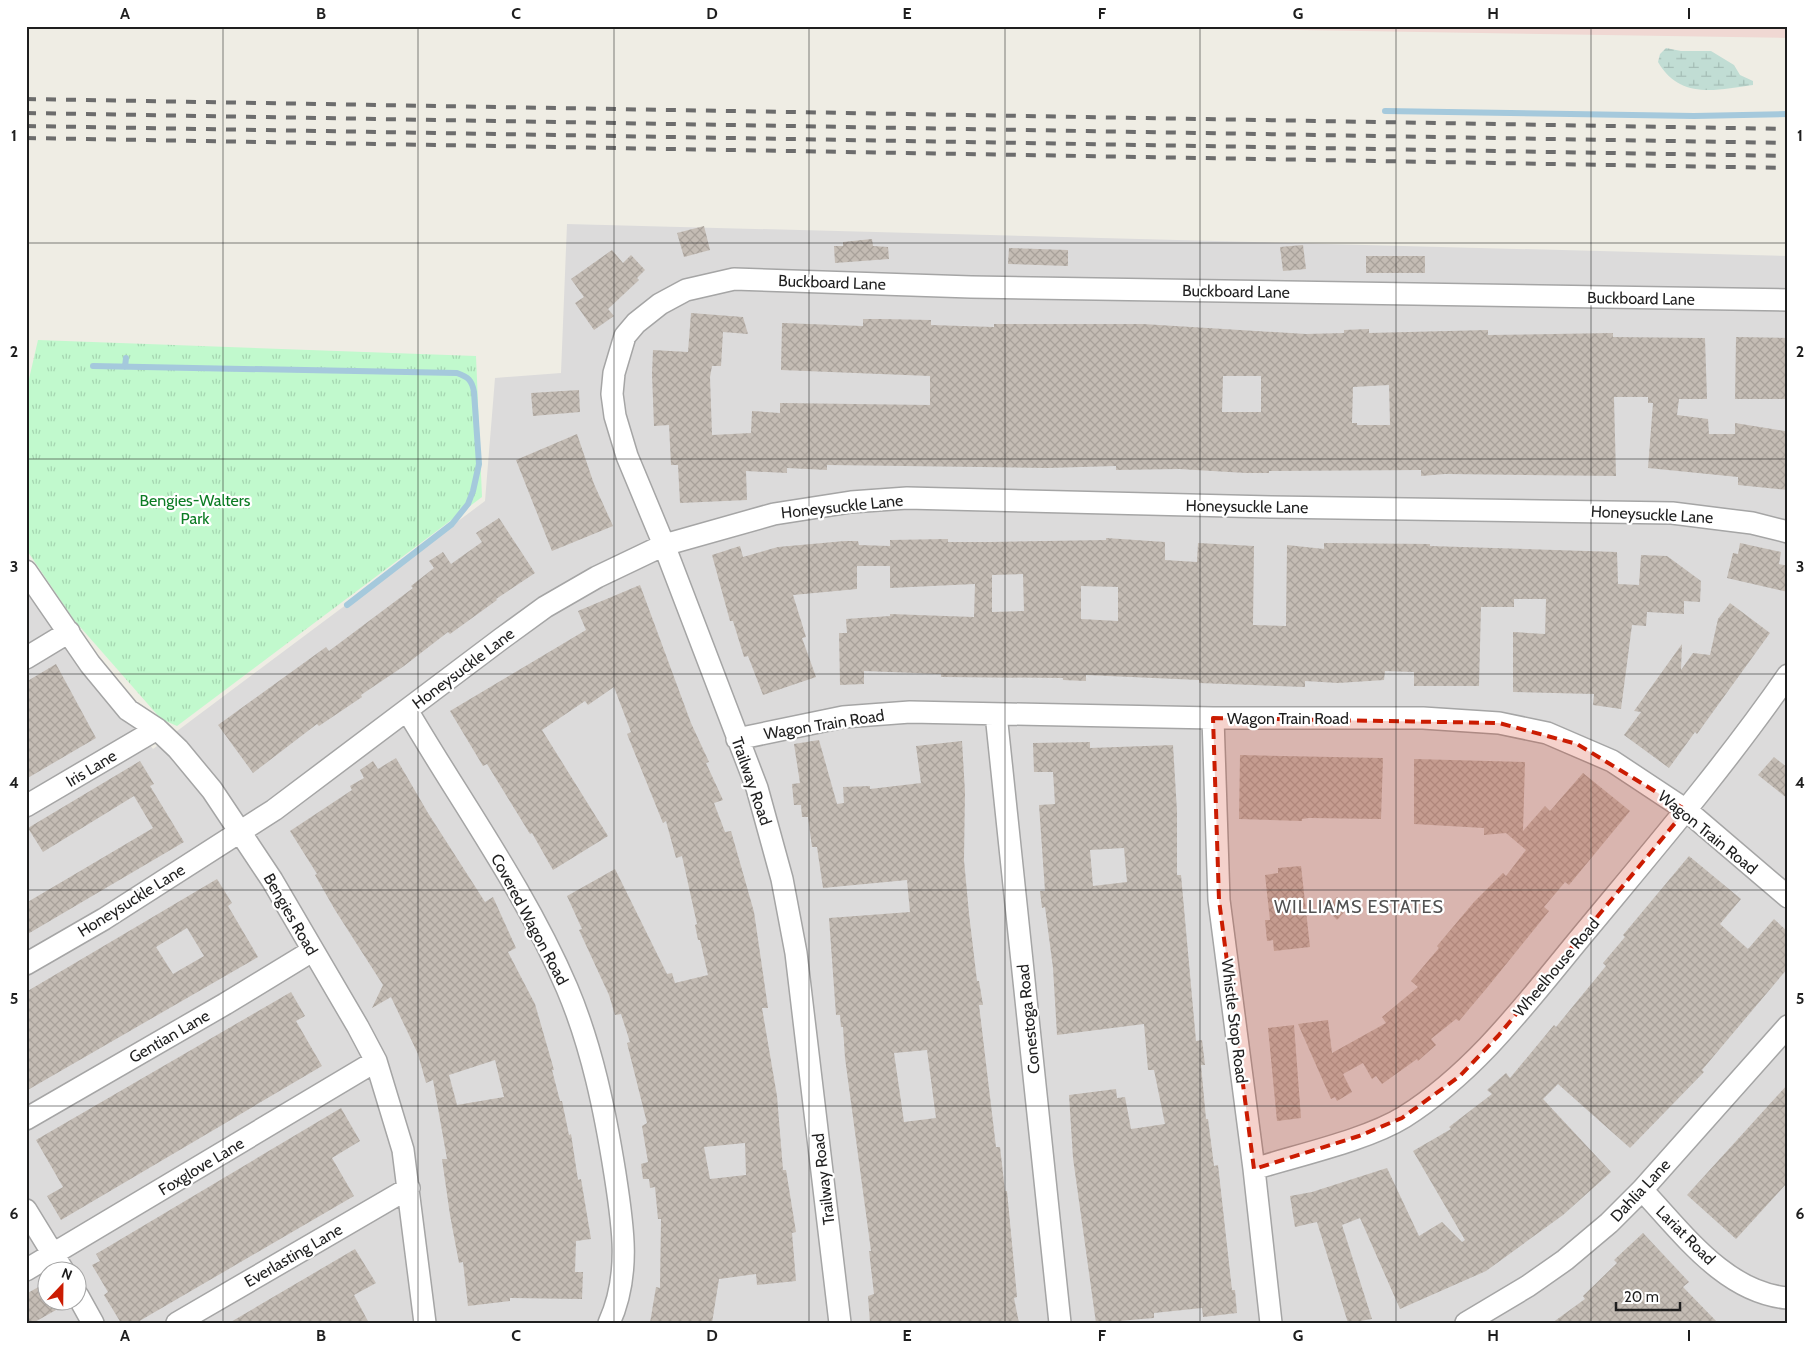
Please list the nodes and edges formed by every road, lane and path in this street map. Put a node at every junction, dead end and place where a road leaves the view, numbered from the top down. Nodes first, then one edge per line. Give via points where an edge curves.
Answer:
1 (686, 290) joint
2 (1788, 300) edge
3 (1788, 532) edge
4 (664, 545) junction
5 (26, 571) edge
6 (69, 632) junction
7 (26, 658) edge
8 (1788, 675) edge
9 (407, 710) junction
10 (996, 714) junction
11 (1213, 718) junction
12 (157, 729) junction
13 (737, 739) junction
14 (26, 806) edge
15 (1686, 810) junction
16 (240, 832) junction
17 (1788, 897) edge
18 (312, 950) junction
19 (26, 964) edge
20 (1788, 1026) edge
21 (376, 1061) junction
22 (26, 1119) edge
23 (1254, 1169) junction
24 (409, 1188) junction
25 (1642, 1190) junction
26 (26, 1210) edge
27 (59, 1262) edge
28 (1788, 1298) edge
29 (87, 1312) edge
30 (93, 1323) edge
31 (177, 1323) edge
32 (425, 1323) edge
33 (609, 1323) edge
34 (840, 1323) edge
35 (1060, 1323) edge
36 (1271, 1323) edge
37 (1466, 1323) edge

1 - 2 street, Buckboard Lane via 734,279 971,288
1 - 4 street, Trailway Road via 660,304 625,336 614,373 612,394 627,456
3 - 4 street, Honeysuckle Lane via 1752,523 1672,513 908,498 851,502 774,514
4 - 9 street, Honeysuckle Lane via 596,577 545,607
4 - 13 street, Trailway Road
5 - 6 street, Bengies Road
6 - 7 street
6 - 12 street, Bengies Road via 90,664 128,710
8 - 15 street, Wheelhouse Road
9 - 16 street, Honeysuckle Lane
9 - 33 street, Covered Wagon Road via 550,950 579,1019 600,1092 620,1213 622,1284
10 - 11 street, Wagon Train Road
10 - 13 street, Wagon Train Road via 878,713
10 - 35 street, Conestoga Road
11 - 15 street, Wagon Train Road via 1449,719 1522,726 1612,760
11 - 23 street, Whistle Stop Road via 1220,900
12 - 14 street, Iris Lane
12 - 16 street, Bengies Road via 212,790
13 - 34 street, Trailway Road via 756,788 788,908
15 - 17 street, Wagon Train Road
15 - 23 street, Wheelhouse Road via 1498,1036 1460,1076 1402,1118 1359,1136
16 - 18 street, Bengies Road
16 - 19 street, Honeysuckle Lane via 104,919
18 - 21 street, Bengies Road
18 - 22 street, Gentian Lane
20 - 25 street, Dahlia Lane
21 - 24 street, Bengies Road via 401,1141
21 - 27 street, Foxglove Lane
23 - 36 street, Whistle Stop Road
24 - 31 street, Everlasting Lane
24 - 32 street, Bengies Road
25 - 28 street, Lariat Road via 1724,1272 1751,1288
25 - 37 street, Dahlia Lane via 1610,1223 1565,1260
26 - 27 street
29 - 30 street

